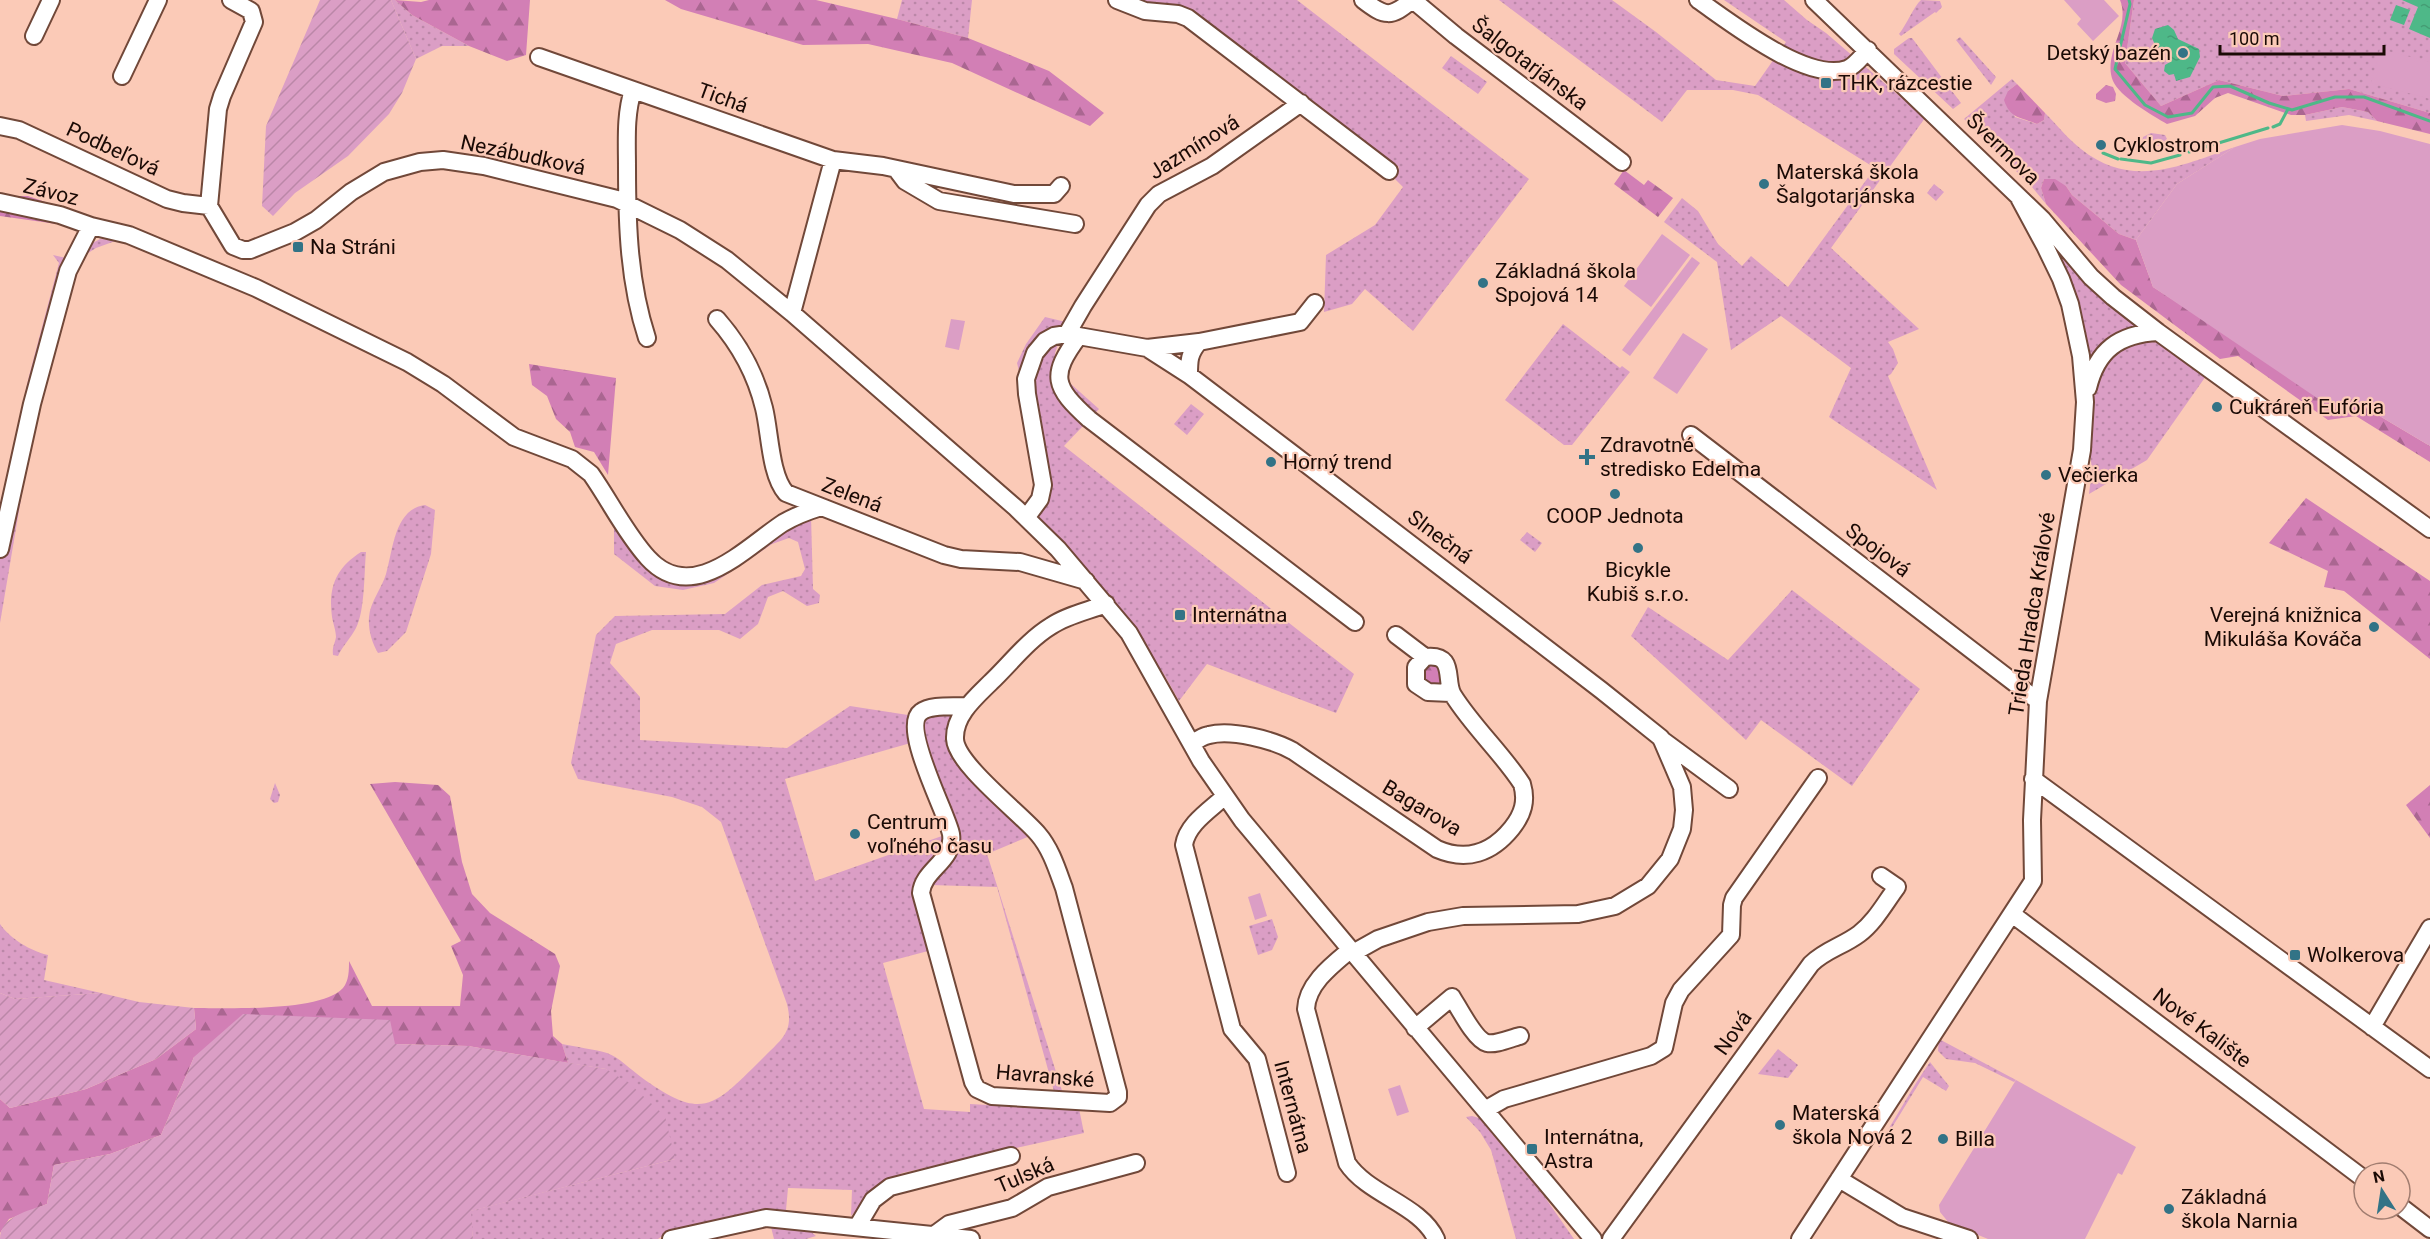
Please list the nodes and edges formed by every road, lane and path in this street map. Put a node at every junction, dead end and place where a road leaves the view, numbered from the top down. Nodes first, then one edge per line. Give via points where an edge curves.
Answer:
1 (51, 0) edge
2 (158, 0) edge
3 (231, 0) edge
4 (1116, 0) edge
5 (1363, 0) edge
6 (1413, 0) edge
7 (1698, 0) edge
8 (1814, 0) edge
9 (33, 36) dead end
10 (1868, 50) junction
11 (539, 57) dead end
12 (123, 76) dead end
13 (633, 90) junction
14 (1301, 103) junction
15 (0, 126) edge
16 (833, 160) junction
17 (1622, 162) dead end
18 (895, 168) junction
19 (1389, 171) dead end
20 (1061, 186) dead end
21 (2018, 196) junction
22 (0, 202) edge
23 (627, 203) junction
24 (209, 206) junction
25 (1075, 224) dead end
26 (91, 226) junction
27 (1315, 303) dead end
28 (792, 313) junction
29 (717, 319) dead end
30 (2158, 332) junction
31 (1073, 335) junction
32 (647, 338) dead end
33 (1199, 342) junction
34 (1147, 348) junction
35 (1189, 375) junction
36 (2085, 402) junction
37 (1691, 435) dead end
38 (821, 507) junction
39 (1026, 518) junction
40 (2430, 529) edge
41 (0, 549) edge
42 (1087, 581) junction
43 (1106, 604) junction
44 (1355, 622) dead end
45 (1396, 635) dead end
46 (1425, 657) junction
47 (1451, 693) junction
48 (2038, 701) junction
49 (967, 706) junction
50 (1660, 738) junction
51 (1192, 744) junction
52 (1707, 773) junction
53 (1818, 778) dead end
54 (2033, 779) junction
55 (1682, 786) junction
56 (1729, 789) dead end
57 (1226, 796) junction
58 (1881, 876) dead end
59 (2012, 914) junction
60 (2430, 928) edge
61 (1351, 951) junction
62 (2372, 1027) junction
63 (1415, 1028) junction
64 (1520, 1036) dead end
65 (2430, 1069) edge
66 (1485, 1110) junction
67 (1011, 1156) dead end
68 (1137, 1163) dead end
69 (2352, 1170) edge
70 (1287, 1173) dead end
71 (1839, 1179) junction
72 (2412, 1215) edge
73 (857, 1227) junction
74 (2430, 1229) edge
75 (934, 1235) junction
76 (2430, 1236) edge
77 (671, 1239) edge
78 (971, 1239) edge
79 (1436, 1239) edge
80 (1593, 1239) edge
81 (1611, 1239) edge
82 (1800, 1239) edge
83 (1968, 1239) edge
84 (2420, 1239) edge

1 - 9 street
2 - 12 street
3 - 24 street via 250,11 254,22 218,109
4 - 14 street via 1144,11 1188,18
5 - 6 street, Šalgotarjánska via 1389,14
6 - 17 street, Šalgotarjánska
7 - 10 street via 1780,55 1806,65 1836,71 1849,68
8 - 10 street, Švermova
10 - 21 street, Švermova
11 - 13 street, Tichá
13 - 16 street, Tichá
13 - 23 street via 627,116
14 - 19 street
14 - 31 street, Jazmínová via 1212,166 1148,204 1083,306
15 - 24 street, Podbeľová via 19,130 167,199
16 - 18 street, Tichá
16 - 28 street
18 - 20 street, Tichá via 1014,194 1054,194
18 - 25 street via 905,181 939,201
21 - 30 street, Švermova via 2091,277
21 - 36 street, Trieda Hradca Králové via 2070,304 2081,356
22 - 26 street, Závoz via 60,214
23 - 24 street, Nezábudková via 484,166 443,160 384,172 316,220 250,250 233,246
23 - 28 street via 702,243
23 - 32 street via 632,275
26 - 38 street, Závoz via 154,244 256,288 407,362 522,441 572,459 591,474 646,556 664,571 688,576 715,571 784,523
26 - 41 street via 68,271 32,404
27 - 33 street, Slnečná via 1300,322
28 - 39 street
29 - 38 street, Zelená via 744,356 760,392 779,483 791,495
30 - 36 street via 2129,337 2102,355 2092,370
30 - 40 street, Švermova
31 - 34 street, Slnečná
31 - 39 street via 1054,336 1040,346 1026,379 1043,485 1040,499
31 - 44 street via 1060,370 1062,391 1068,400
33 - 34 street, Slnečná
33 - 35 street via 1192,350
34 - 35 street, Slnečná
35 - 50 street, Slnečná
36 - 48 street, Trieda Hradca Králové via 2082,450
37 - 48 street, Spojová
38 - 42 street, Zelená via 944,555 1020,562
39 - 42 street
42 - 43 street
43 - 49 street, Havranské via 1050,626
43 - 51 street via 1147,662
45 - 46 street, Bagarova
46 - 47 street, Bagarova via 1432,656 1446,664
46 - 47 street via 1416,667 1416,684 1428,692
47 - 51 street, Bagarova via 1512,769 1526,795 1519,818 1503,839 1473,855 1454,855 1437,849 1284,746 1228,734 1209,735
48 - 54 street, Trieda Hradca Králové
49 - 49 street, Havranské via 955,733 960,755 1039,836 1064,888 1118,1092 1110,1103 992,1096 977,1089 973,1082 921,893 924,882 947,855 951,834 926,772 917,732 920,712
50 - 52 street, Slnečná
50 - 55 street, Slnečná
51 - 57 street
52 - 55 street
52 - 56 street, Slnečná
53 - 66 street via 1734,898 1731,935 1681,990 1674,1003 1664,1048 1651,1056 1504,1099
54 - 59 street, Trieda Hradca Králové via 2033,881
54 - 62 street
55 - 61 street, Slnečná via 1682,829 1670,859 1648,886 1615,906 1578,914 1463,916 1428,922
57 - 61 street
57 - 70 street, Internátna via 1190,828 1184,846 1232,1029 1257,1059
58 - 81 street, Nová via 1897,887 1877,915 1857,935 1811,964
59 - 69 street, Nové Kalište
59 - 71 street
60 - 62 street
61 - 63 street
61 - 79 street, Internátna via 1312,988 1306,1010 1347,1163 1358,1176 1423,1221
62 - 65 street
63 - 64 street via 1452,997 1485,1042
63 - 66 street
66 - 80 street
67 - 73 street, Tulská via 890,1187 873,1200
68 - 75 street, Tulská via 1048,1188 1012,1208 949,1224
71 - 82 street
71 - 83 street via 1902,1217
72 - 74 street
73 - 75 street
73 - 77 street via 766,1218
75 - 78 street
76 - 84 street

